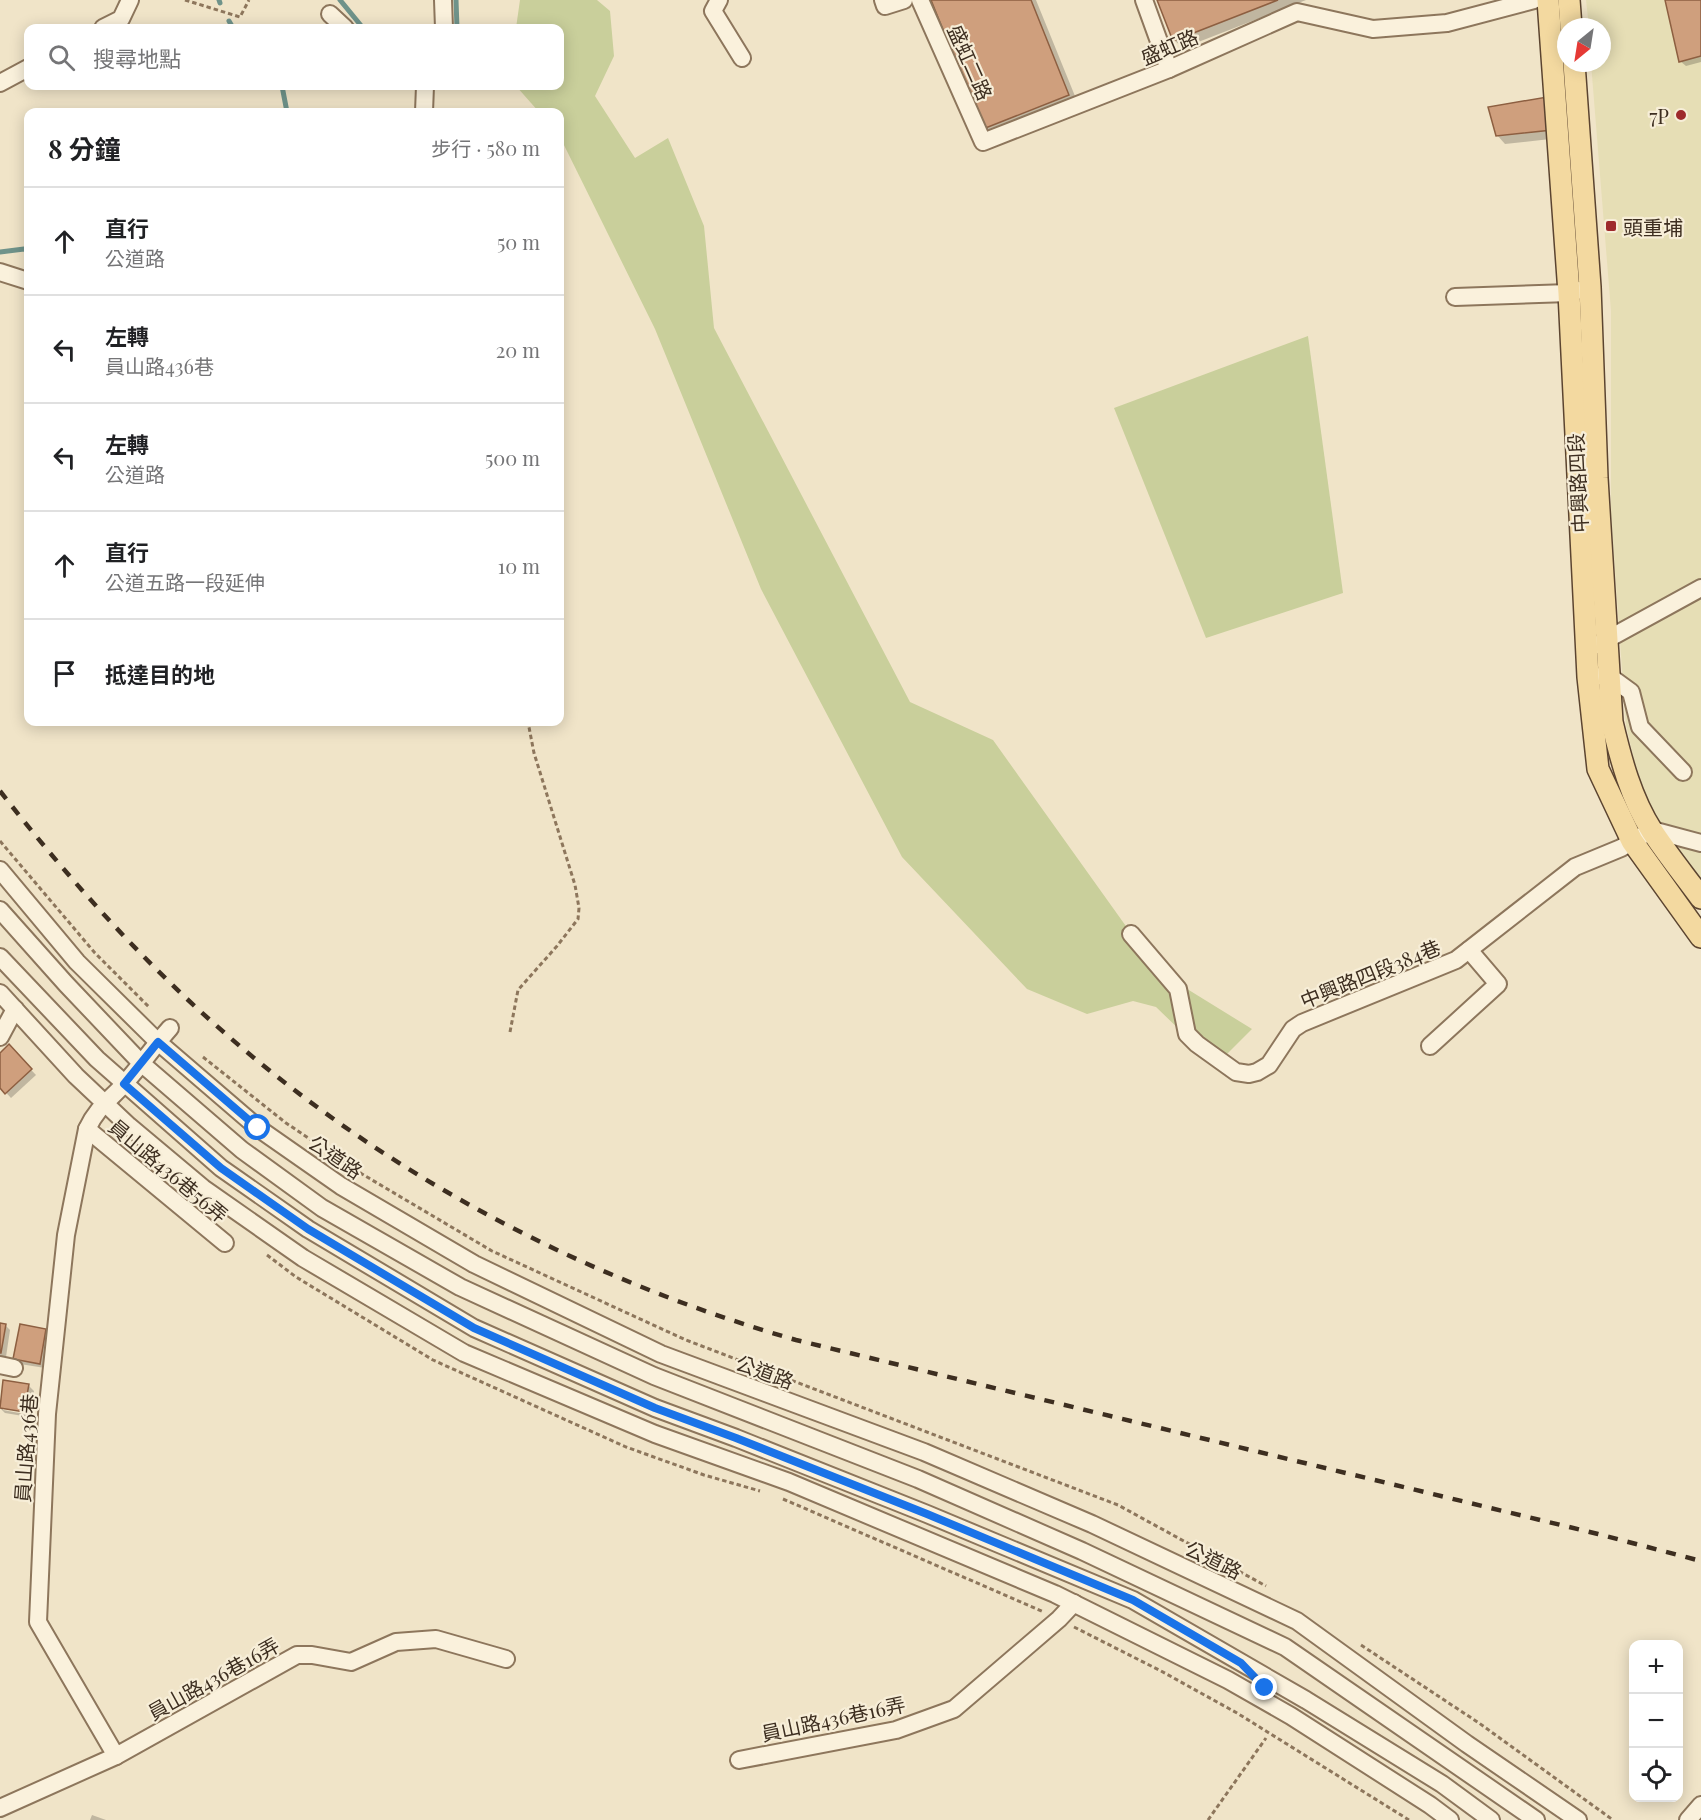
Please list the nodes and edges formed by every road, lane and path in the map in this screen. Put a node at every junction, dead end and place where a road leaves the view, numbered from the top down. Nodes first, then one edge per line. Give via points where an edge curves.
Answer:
1 (130, 0) edge
2 (185, 0) edge
3 (249, 0) edge
4 (443, 0) edge
5 (718, 0) edge
6 (883, 0) edge
7 (904, 0) edge
8 (920, 0) edge
9 (1143, 0) edge
10 (1534, 0) edge
11 (1548, 0) edge
12 (1569, 0) edge
13 (330, 14) dead end
14 (1570, 18) edge
15 (111, 24) edge
16 (341, 24) edge
17 (444, 24) edge
18 (742, 58) dead end
19 (1169, 69) junction
20 (24, 70) edge
21 (1575, 72) edge
22 (0, 83) edge
23 (425, 90) edge
24 (424, 108) edge
25 (983, 142) joint
26 (0, 272) edge
27 (24, 280) edge
28 (1590, 287) junction
29 (1569, 293) junction
30 (1455, 297) dead end
31 (1701, 588) edge
32 (1607, 638) junction
33 (1587, 652) junction
34 (1609, 676) junction
35 (1588, 677) junction
36 (529, 726) edge
37 (1683, 772) dead end
38 (1652, 830) junction
39 (0, 841) edge
40 (1632, 841) junction
41 (1701, 843) edge
42 (0, 870) edge
43 (1701, 898) edge
44 (0, 910) edge
45 (1131, 934) dead end
46 (1701, 936) edge
47 (1468, 950) junction
48 (0, 957) edge
49 (0, 993) edge
50 (15, 1009) junction
51 (170, 1028) joint
52 (510, 1032) dead end
53 (0, 1037) edge
54 (158, 1042) junction
55 (1430, 1046) dead end
56 (198, 1053) dead end
57 (141, 1063) junction
58 (124, 1084) junction
59 (104, 1102) junction
60 (87, 1129) junction
61 (225, 1243) dead end
62 (1275, 1591) dead end
63 (1074, 1603) junction
64 (1354, 1640) dead end
65 (506, 1659) dead end
66 (1241, 1663) junction
67 (1228, 1680) junction
68 (1265, 1688) junction
69 (1306, 1700) junction
70 (1291, 1716) junction
71 (1266, 1738) dead end
72 (116, 1756) junction
73 (739, 1760) dead end
74 (1701, 1805) edge
75 (0, 1808) edge
76 (1208, 1820) edge
77 (1450, 1820) edge
78 (1491, 1820) edge
79 (1536, 1820) edge
80 (1578, 1820) edge
81 (1613, 1820) edge
82 (1688, 1820) edge

1 - 15 street via 121,19
2 - 3 path via 240,17
4 - 17 street
5 - 18 street via 713,11
6 - 7 street via 885,6
8 - 25 street, 盛虹二路
9 - 19 street
10 - 19 street, 盛虹路 via 1447,23 1373,29 1297,12
11 - 29 main road, 中興路四段
12 - 14 main road
13 - 16 street
19 - 25 street, 盛虹路
20 - 22 street
21 - 28 main road, 中興路四段
23 - 24 street
26 - 27 street
28 - 29 street
28 - 32 main road, 中興路四段
29 - 30 street
29 - 33 main road, 中興路四段
31 - 32 street
32 - 33 street
32 - 34 main road, 中興路四段
33 - 35 main road, 中興路四段
34 - 35 street
34 - 37 street via 1631,692 1640,727
34 - 38 main road, 中興路四段 via 1612,722 1621,761
35 - 40 main road, 中興路四段 via 1598,769
36 - 52 path via 579,908 578,919 568,933 518,990
38 - 40 street, 中興路四段384巷
38 - 41 street
38 - 43 main road, 中興路四段
39 - 51 path via 95,953
40 - 46 main road, 中興路四段
40 - 47 street, 中興路四段384巷 via 1575,867
42 - 54 street, 公道路 via 77,962
44 - 57 street
45 - 47 street, 中興路四段384巷 via 1178,989 1187,1034 1236,1072 1249,1074 1269,1065 1293,1029 1302,1023 1456,960
47 - 55 street, 中興路四段384巷 via 1498,984
48 - 58 street
49 - 50 street
50 - 53 street
50 - 59 street
51 - 54 street, 員山路436巷
54 - 57 street, 員山路436巷
54 - 80 street, 公道路 via 267,1135 341,1186 474,1264 661,1354 924,1452 1092,1524 1297,1622
56 - 62 path via 286,1123 362,1174 492,1251 686,1340 1118,1505
57 - 58 street, 員山路436巷
57 - 79 street via 242,1150 322,1208 460,1287 654,1376 918,1479 1285,1647
58 - 59 street, 員山路436巷
58 - 66 street via 221,1168 289,1216 474,1328 655,1408 927,1514 1133,1600
59 - 60 street, 員山路436巷
59 - 63 street via 202,1188 303,1258 464,1353 655,1434 789,1482
60 - 61 street, 員山路436巷56弄
60 - 72 street, 員山路436巷 via 66,1235 47,1414 38,1622
63 - 67 street
63 - 73 street, 員山路436巷16弄 via 954,1709 896,1730
64 - 81 path via 1479,1723
65 - 72 street, 員山路436巷16弄 via 436,1640 396,1642 351,1662 297,1655
66 - 68 street
66 - 69 street
67 - 68 street
67 - 70 street
68 - 69 street
68 - 70 street
69 - 78 street via 1442,1784
70 - 77 street
71 - 76 path
72 - 75 street
74 - 82 street

